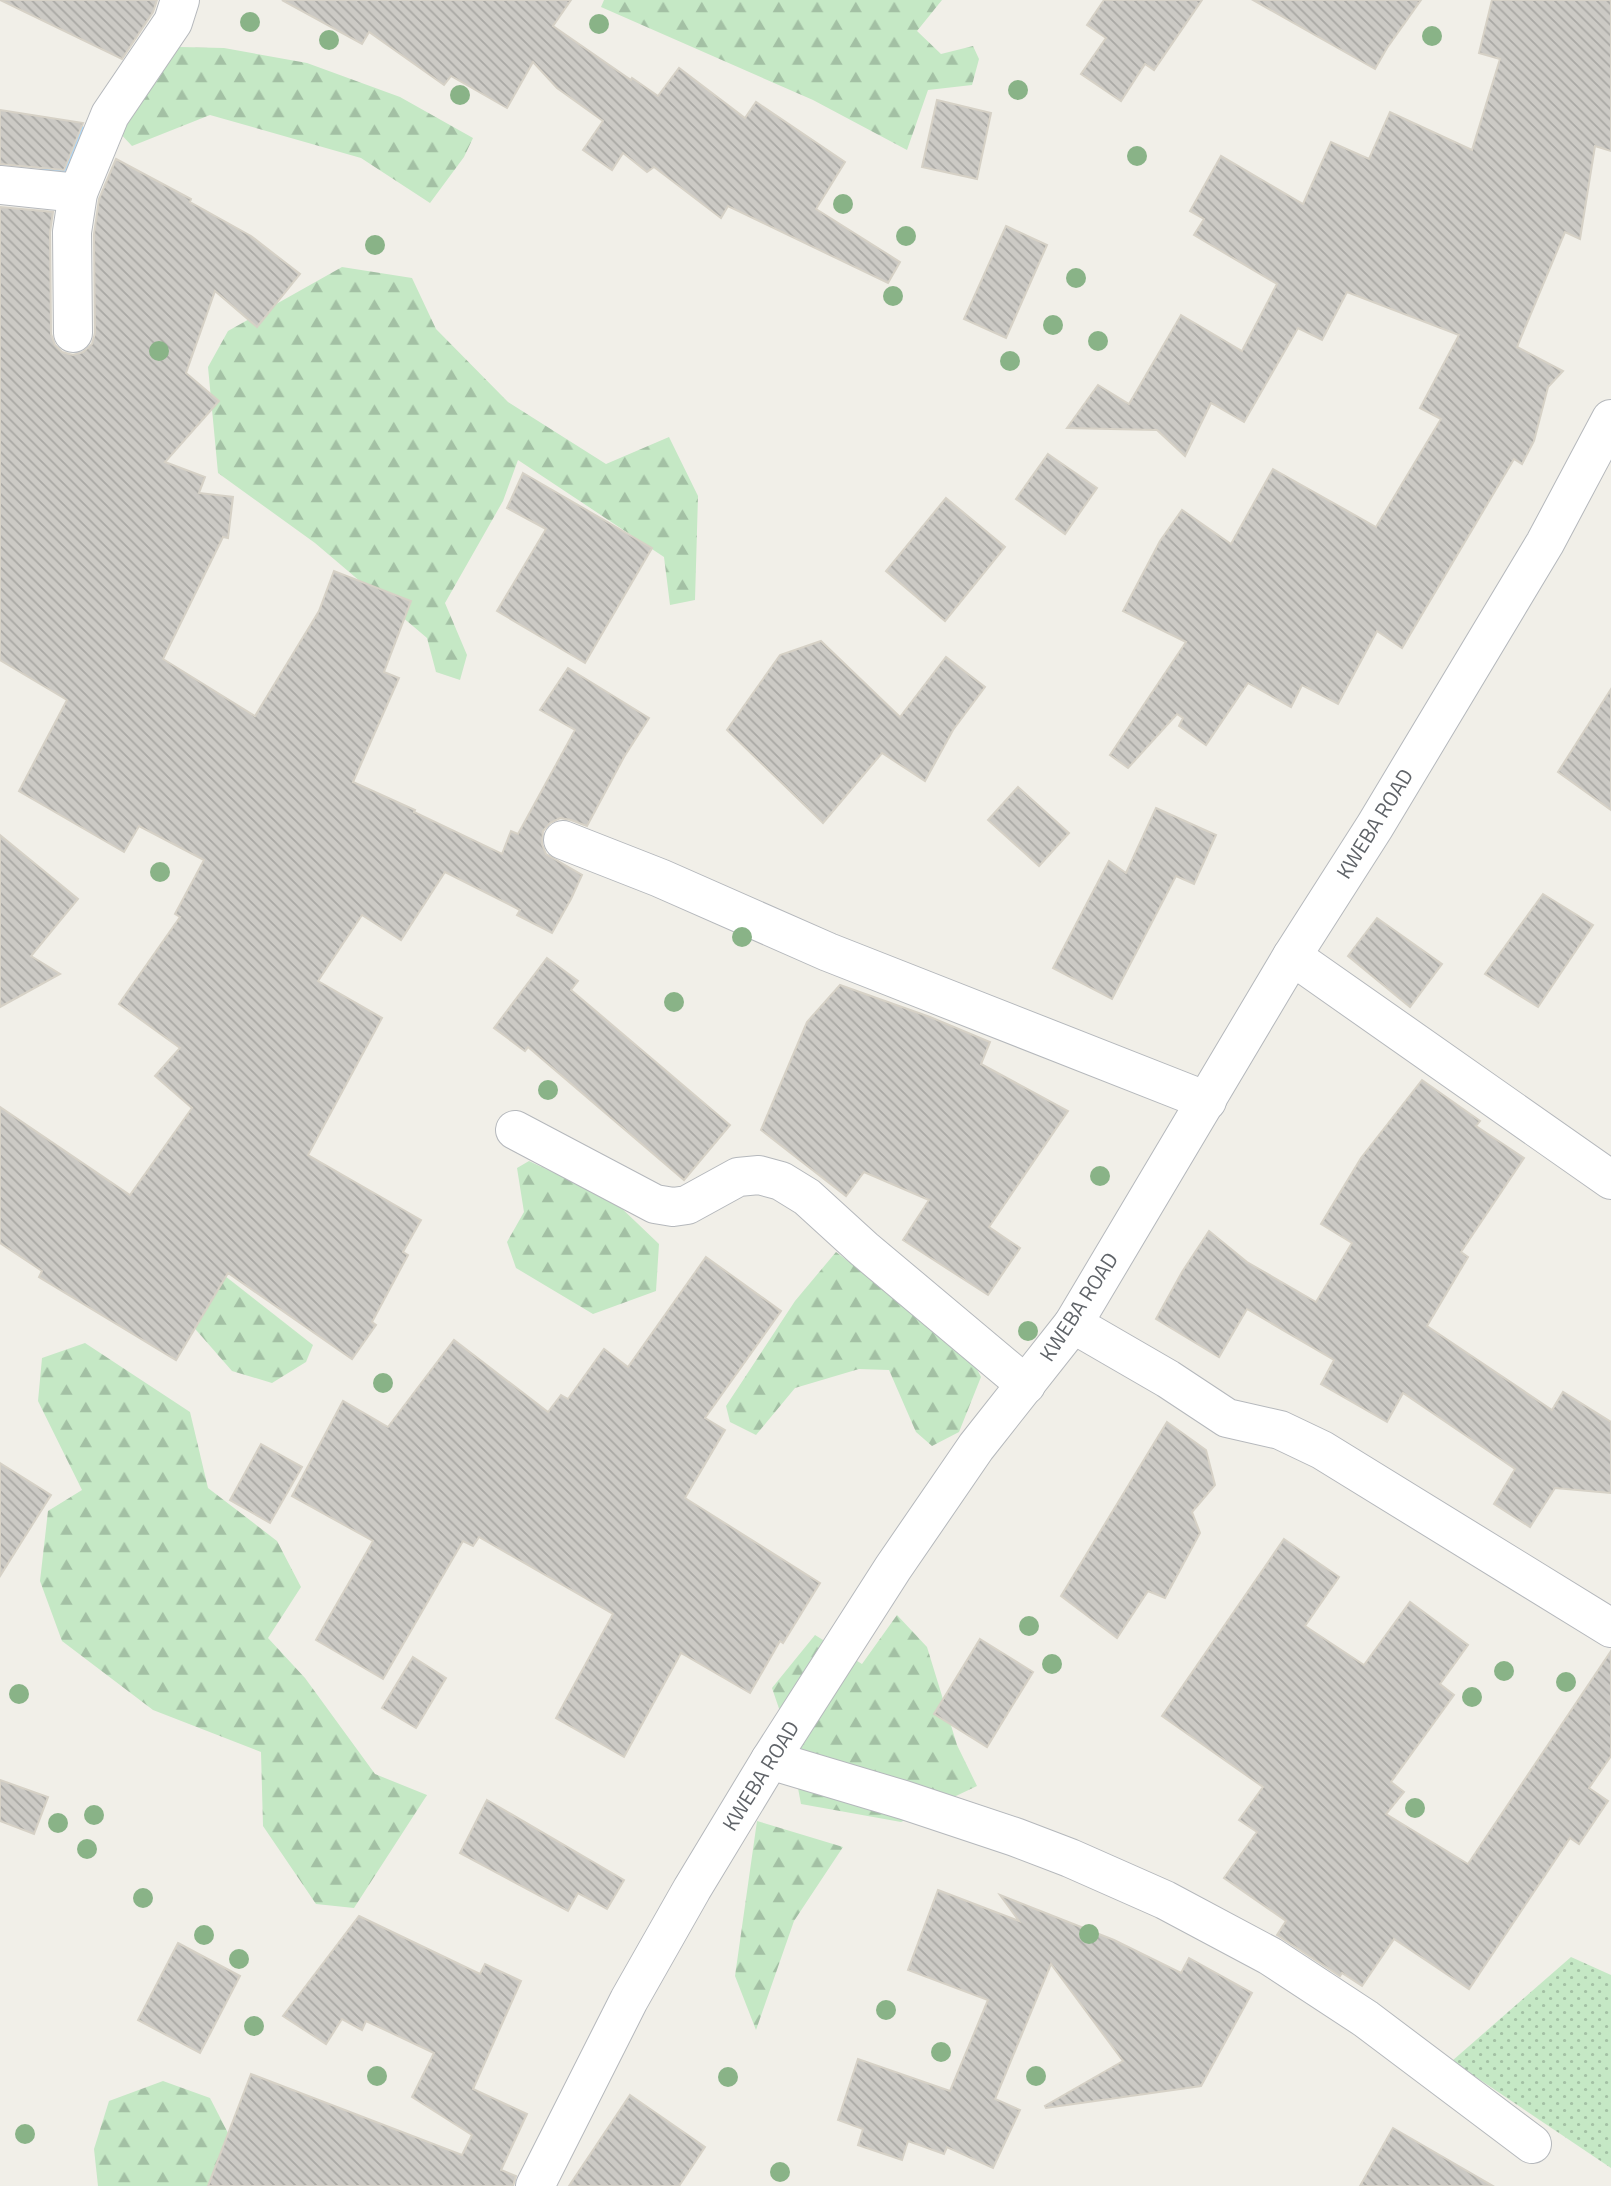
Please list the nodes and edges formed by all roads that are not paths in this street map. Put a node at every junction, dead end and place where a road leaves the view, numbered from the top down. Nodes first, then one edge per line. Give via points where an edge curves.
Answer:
1 (180, 0) edge
2 (0, 185) edge
3 (78, 193) junction
4 (73, 333) dead end
5 (1611, 419) edge
6 (563, 840) dead end
7 (1292, 956) junction
8 (1207, 1101) junction
9 (515, 1130) dead end
10 (1611, 1180) edge
11 (1073, 1324) junction
12 (1026, 1385) junction
13 (1611, 1628) edge
14 (770, 1760) junction
15 (1532, 2144) dead end
16 (535, 2186) edge

1 - 3 street via 173,22 110,115
2 - 3 street
3 - 4 street via 72,232
5 - 7 street, KWEBA ROAD via 1538,554
6 - 8 street via 840,957
7 - 8 street, KWEBA ROAD
7 - 10 street
8 - 11 street, KWEBA ROAD
9 - 12 street via 655,1204 687,1205 738,1177 759,1175 781,1181 807,1197
11 - 12 street, KWEBA ROAD
11 - 13 street via 1227,1418 1280,1430 1322,1450
12 - 14 street, KWEBA ROAD via 976,1447 893,1568
14 - 15 street via 1015,1837 1165,1900 1270,1956 1356,2012
14 - 16 street, KWEBA ROAD via 629,2000

